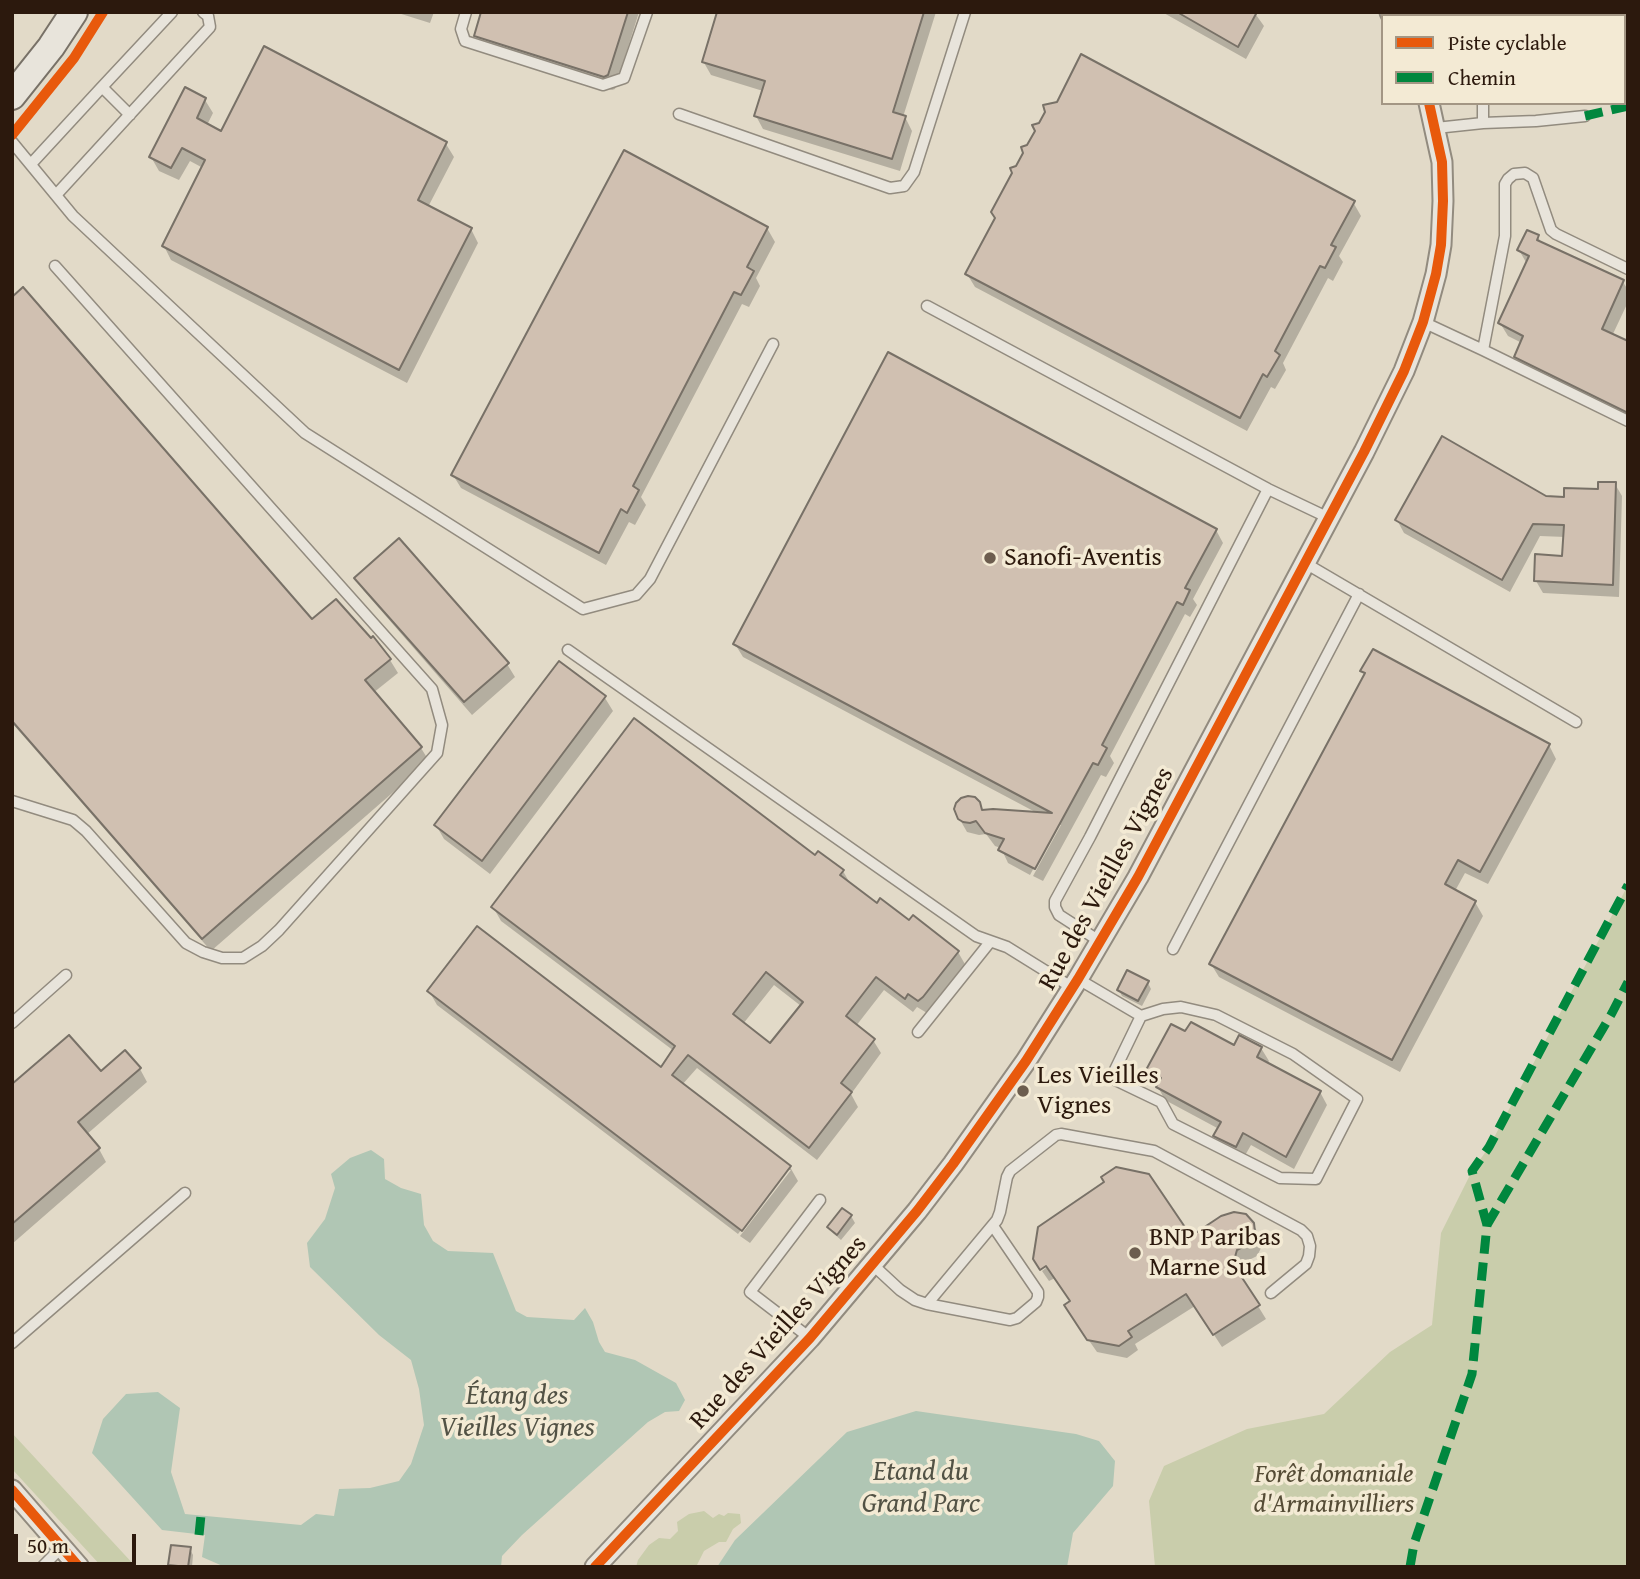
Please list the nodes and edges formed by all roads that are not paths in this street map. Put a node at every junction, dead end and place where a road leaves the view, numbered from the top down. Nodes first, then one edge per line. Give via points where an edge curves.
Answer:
1 (74, 12) edge
2 (172, 12) edge
3 (203, 12) edge
4 (466, 12) edge
5 (647, 12) edge
6 (965, 12) edge
7 (102, 87) junction
8 (14, 88) edge
9 (1430, 105) edge
10 (1483, 105) edge
11 (679, 114) dead end
12 (130, 115) junction
13 (1585, 116) dead end
14 (1483, 123) junction
15 (1436, 128) junction
16 (12, 142) edge
17 (31, 164) junction
18 (56, 195) junction
19 (55, 266) dead end
20 (1628, 268) edge
21 (927, 306) dead end
22 (1423, 322) junction
23 (773, 344) dead end
24 (1483, 350) junction
25 (1628, 421) edge
26 (1268, 489) junction
27 (1329, 518) junction
28 (1304, 563) junction
29 (1359, 594) junction
30 (568, 650) dead end
31 (1576, 722) dead end
32 (12, 801) edge
33 (990, 942) junction
34 (1101, 942) junction
35 (1173, 949) dead end
36 (66, 975) dead end
37 (1076, 984) junction
38 (1141, 1016) junction
39 (12, 1023) edge
40 (918, 1032) dead end
41 (185, 1193) dead end
42 (820, 1200) dead end
43 (993, 1226) junction
44 (873, 1265) junction
45 (1271, 1293) dead end
46 (927, 1304) junction
47 (810, 1338) junction
48 (12, 1343) edge
49 (12, 1490) edge
50 (62, 1547) junction
51 (42, 1567) edge
52 (79, 1567) edge
53 (596, 1567) edge

1 - 8 main road via 51,47
2 - 7 lane
3 - 12 lane via 210,27
4 - 5 lane via 461,29 465,41 603,85 624,78
6 - 11 lane via 914,172 904,187 890,188
7 - 12 lane
7 - 17 lane
9 - 15 street, Rue des Vieilles Vignes
10 - 14 lane
12 - 18 lane
13 - 14 lane
14 - 15 lane
15 - 22 street, Rue des Vieilles Vignes via 1442,162 1442,228
16 - 17 lane
17 - 18 lane
18 - 23 lane via 305,433 583,609 636,595 650,579
19 - 32 lane via 432,689 442,725 437,752 279,930 243,958 222,958 186,943 73,820
20 - 24 lane via 1550,230 1534,178 1514,174 1505,184 1505,236
21 - 26 lane
22 - 24 lane
22 - 27 street, Rue des Vieilles Vignes via 1391,399
24 - 25 lane
26 - 27 lane
26 - 34 lane via 1057,895 1059,915
27 - 28 street, Rue des Vieilles Vignes
28 - 29 lane
28 - 34 street, Rue des Vieilles Vignes
29 - 31 lane
29 - 35 lane
30 - 33 lane
33 - 37 lane
33 - 40 lane
34 - 37 street, Rue des Vieilles Vignes
36 - 39 lane
37 - 38 lane
37 - 44 street, Rue des Vieilles Vignes via 970,1141
38 - 38 lane via 1111,1078 1161,1102 1173,1124 1280,1178 1316,1179 1357,1099 1293,1054 1216,1015 1181,1007
41 - 48 lane
42 - 47 lane via 751,1292
43 - 45 lane via 1010,1171 1056,1135 1066,1133 1154,1151 1307,1236 1306,1264
43 - 46 lane
43 - 46 lane via 1038,1292 1036,1302 1010,1320
44 - 46 lane via 900,1290
44 - 47 street, Rue des Vieilles Vignes
47 - 53 street, Rue des Vieilles Vignes
49 - 50 street
50 - 51 lane
50 - 52 street

